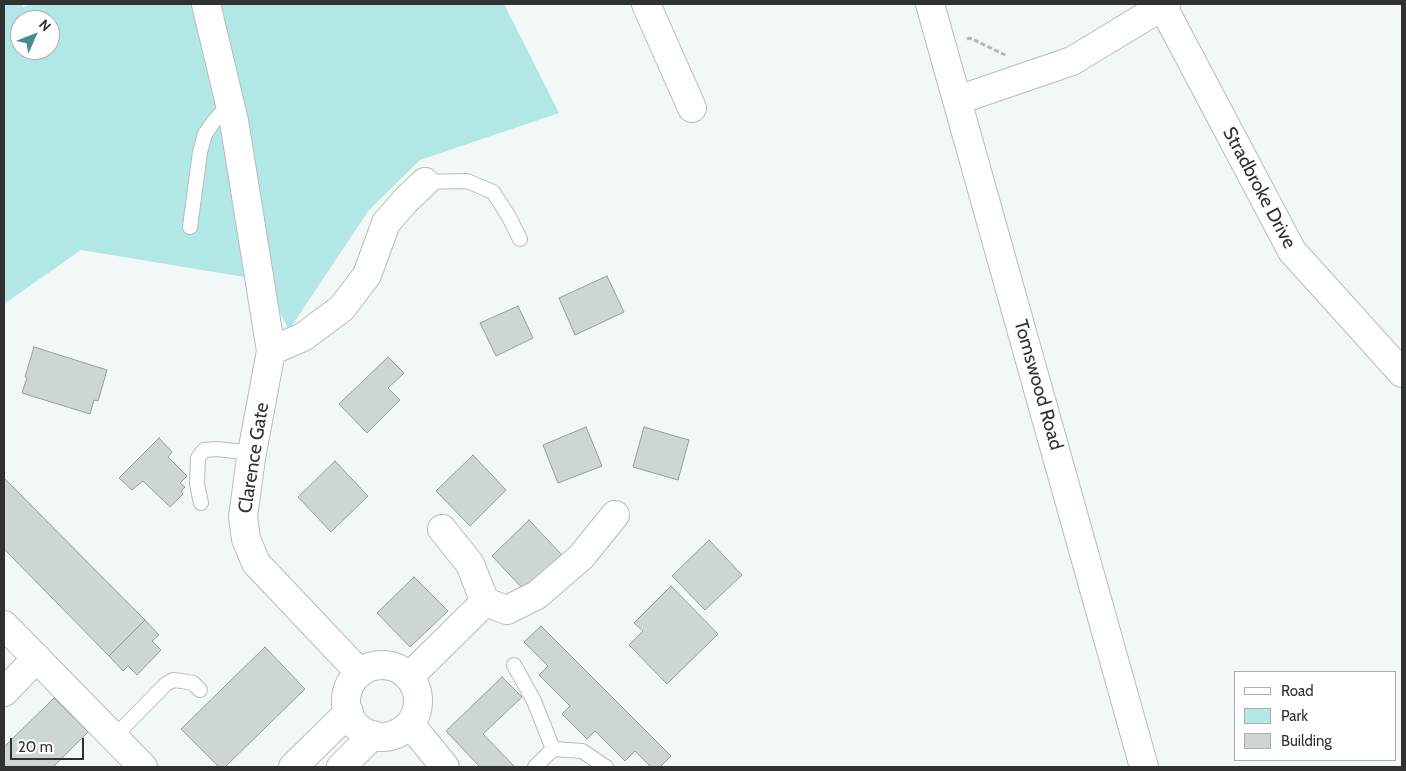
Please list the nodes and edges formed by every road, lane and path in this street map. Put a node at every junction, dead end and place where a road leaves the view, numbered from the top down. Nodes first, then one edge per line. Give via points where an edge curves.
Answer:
1 (206, 4) edge
2 (646, 4) edge
3 (930, 4) edge
4 (1165, 5) edge
5 (942, 45) junction
6 (1026, 77) junction
7 (958, 100) junction
8 (230, 104) junction
9 (692, 108) dead end
10 (425, 182) joint
11 (190, 227) dead end
12 (520, 239) dead end
13 (271, 351) junction
14 (1402, 373) edge
15 (252, 453) junction
16 (201, 503) dead end
17 (615, 515) dead end
18 (442, 529) dead end
19 (485, 602) junction
20 (4, 625) edge
21 (36, 658) junction
22 (514, 665) dead end
23 (360, 673) junction
24 (409, 677) junction
25 (200, 690) dead end
26 (4, 692) edge
27 (348, 712) junction
28 (410, 724) junction
29 (373, 735) junction
30 (114, 737) junction
31 (553, 749) junction
32 (143, 767) edge
33 (293, 767) edge
34 (341, 767) edge
35 (445, 767) edge
36 (535, 767) edge
37 (606, 767) edge
38 (1144, 767) edge

1 - 8 street, Clarence Gate
2 - 9 street
3 - 5 street, Tomswood Road
4 - 6 street via 1072,61
4 - 14 street, Stradbroke Drive via 1292,251
5 - 6 path via 970,38 1020,62
5 - 7 street, Tomswood Road
6 - 7 street
7 - 38 street, Tomswood Road
8 - 11 lane via 205,134
8 - 13 street, Clarence Gate
10 - 12 lane via 467,180 492,192
10 - 13 street via 386,223 367,275 342,308 303,338
13 - 15 street, Clarence Gate
15 - 16 lane via 204,450 198,458 197,484
15 - 23 street, Clarence Gate via 243,517 246,539 256,563
17 - 19 street via 581,557 537,595 507,610
18 - 19 street via 470,564
19 - 24 street
20 - 21 street
21 - 26 street
21 - 30 street
22 - 31 lane via 534,701
23 - 24 street via 367,668 385,665 403,671
23 - 27 street via 349,688
24 - 28 street via 418,696 418,706
25 - 30 lane via 193,684 173,680
27 - 29 street via 360,729
27 - 33 street
28 - 29 street via 395,735
28 - 35 street
29 - 34 street
30 - 32 street
31 - 36 lane
31 - 37 lane via 582,751

